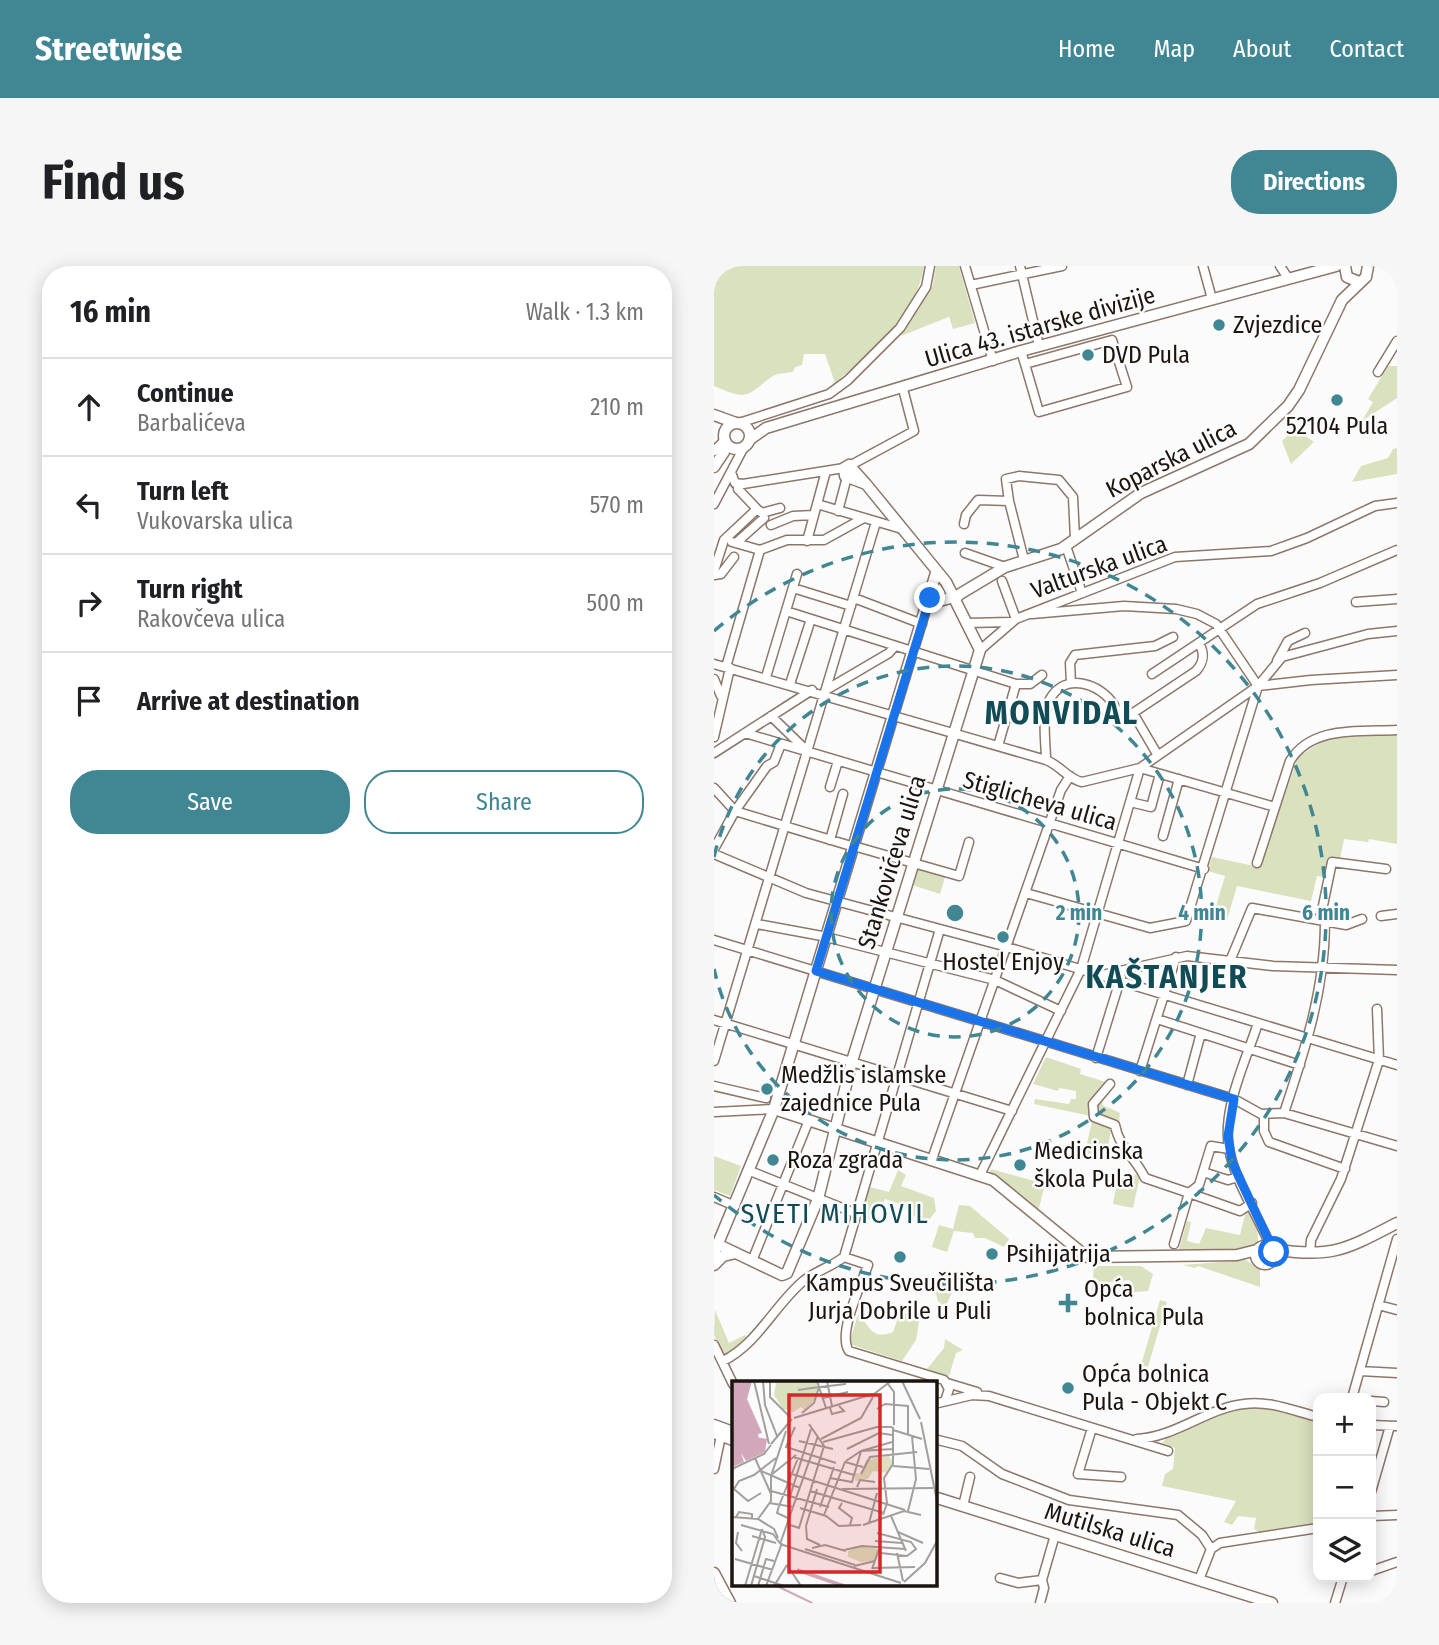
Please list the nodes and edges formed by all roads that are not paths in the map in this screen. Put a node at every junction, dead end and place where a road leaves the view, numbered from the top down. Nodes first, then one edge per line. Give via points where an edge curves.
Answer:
1 (930, 266) edge
2 (965, 266) edge
3 (1062, 266) edge
4 (1203, 266) edge
5 (1280, 266) edge
6 (1368, 266) edge
7 (1331, 267) edge
8 (1021, 270) edge
9 (1346, 273) edge
10 (1288, 278) junction
11 (1359, 282) junction
12 (971, 285) junction
13 (1212, 299) junction
14 (1342, 300) junction
15 (1397, 341) edge
16 (1039, 346) junction
17 (1021, 351) junction
18 (993, 361) junction
19 (1025, 364) junction
20 (1378, 372) dead end
21 (903, 389) junction
22 (769, 414) junction
23 (714, 417) edge
24 (740, 424) junction
25 (768, 428) junction
26 (724, 437) junction
27 (744, 445) junction
28 (714, 451) edge
29 (716, 465) edge
30 (847, 470) junction
31 (826, 471) junction
32 (730, 472) junction
33 (738, 484) junction
34 (1009, 501) junction
35 (817, 503) junction
36 (1397, 503) edge
37 (714, 504) edge
38 (780, 508) dead end
39 (757, 509) junction
40 (838, 510) junction
41 (814, 515) junction
42 (764, 518) dead end
43 (862, 519) junction
44 (876, 523) junction
45 (964, 524) dead end
46 (772, 525) dead end
47 (902, 529) junction
48 (1075, 539) junction
49 (724, 540) junction
50 (807, 541) junction
51 (736, 543) junction
52 (1066, 546) junction
53 (760, 550) junction
54 (1397, 550) edge
55 (965, 553) dead end
56 (734, 557) dead end
57 (1024, 561) junction
58 (1005, 567) junction
59 (933, 569) junction
60 (716, 573) edge
61 (797, 574) dead end
62 (1002, 581) dead end
63 (981, 582) junction
64 (949, 586) junction
65 (793, 588) junction
66 (964, 590) junction
67 (1082, 593) junction
68 (955, 597) junction
69 (1397, 599) edge
70 (852, 602) junction
71 (1356, 602) dead end
72 (928, 604) junction
73 (786, 611) junction
74 (1028, 613) junction
75 (811, 619) junction
76 (1013, 620) junction
77 (922, 624) junction
78 (968, 624) junction
79 (844, 630) junction
80 (1220, 630) junction
81 (1397, 631) edge
82 (1305, 633) dead end
83 (1173, 637) dead end
84 (1199, 643) junction
85 (895, 646) junction
86 (979, 650) junction
87 (914, 651) junction
88 (1277, 661) junction
89 (714, 664) edge
90 (728, 668) junction
91 (972, 670) junction
92 (1152, 674) dead end
93 (1042, 675) dead end
94 (1397, 675) edge
95 (766, 677) junction
96 (714, 679) edge
97 (1071, 683) junction
98 (790, 684) junction
99 (1016, 684) junction
100 (1258, 686) junction
101 (812, 690) junction
102 (826, 692) junction
103 (722, 699) junction
104 (1114, 705) dead end
105 (895, 715) junction
106 (771, 716) junction
107 (1397, 730) edge
108 (953, 732) junction
109 (745, 733) junction
110 (714, 737) edge
111 (781, 744) junction
112 (998, 746) junction
113 (807, 752) junction
114 (714, 753) edge
115 (1157, 754) junction
116 (1046, 760) junction
117 (838, 761) junction
118 (1140, 768) junction
119 (877, 773) junction
120 (1160, 774) junction
121 (1070, 776) junction
122 (1179, 779) junction
123 (830, 787) dead end
124 (714, 788) edge
125 (936, 791) junction
126 (843, 794) dead end
127 (1227, 794) junction
128 (1130, 802) junction
129 (1275, 807) junction
130 (735, 811) junction
131 (1050, 824) junction
132 (785, 828) junction
133 (1163, 836) dead end
134 (830, 840) junction
135 (969, 842) dead end
136 (1118, 844) junction
137 (714, 851) edge
138 (915, 863) junction
139 (1256, 863) dead end
140 (1204, 869) junction
141 (1386, 869) dead end
142 (770, 877) junction
143 (1026, 893) junction
144 (837, 901) junction
145 (1097, 913) junction
146 (1397, 914) edge
147 (1381, 916) dead end
148 (898, 918) junction
149 (1362, 919) dead end
150 (1322, 921) junction
151 (757, 924) junction
152 (940, 929) junction
153 (714, 940) edge
154 (1007, 947) junction
155 (887, 950) junction
156 (749, 951) junction
157 (1176, 957) junction
158 (1230, 961) junction
159 (931, 962) junction
160 (1324, 967) junction
161 (1081, 969) junction
162 (1125, 969) junction
163 (1397, 970) edge
164 (816, 971) junction
165 (1102, 975) junction
166 (995, 980) junction
167 (1119, 981) junction
168 (874, 990) junction
169 (1164, 994) junction
170 (919, 1003) junction
171 (1377, 1009) dead end
172 (1061, 1011) junction
173 (1157, 1019) junction
174 (714, 1020) edge
175 (979, 1022) junction
176 (1258, 1023) junction
177 (726, 1024) junction
178 (1201, 1033) junction
179 (1308, 1038) junction
180 (1046, 1043) junction
181 (793, 1045) junction
182 (1250, 1049) junction
183 (1096, 1058) junction
184 (1379, 1059) junction
185 (714, 1061) edge
186 (852, 1061) junction
187 (1300, 1065) junction
188 (1397, 1065) edge
189 (1140, 1071) junction
190 (897, 1075) junction
191 (1110, 1084) dead end
192 (1187, 1085) junction
193 (714, 1086) edge
194 (955, 1094) junction
195 (766, 1098) dead end
196 (1234, 1099) junction
197 (774, 1109) junction
198 (1012, 1111) junction
199 (714, 1112) edge
200 (1284, 1113) junction
201 (1264, 1114) junction
202 (809, 1120) junction
203 (834, 1128) junction
204 (1356, 1135) junction
205 (878, 1141) junction
206 (1397, 1146) edge
207 (1229, 1149) junction
208 (932, 1159) junction
209 (1345, 1169) junction
210 (750, 1171) junction
211 (1203, 1172) junction
212 (980, 1175) junction
213 (1238, 1177) junction
214 (783, 1185) junction
215 (1189, 1193) junction
216 (714, 1197) edge
217 (818, 1199) junction
218 (1252, 1203) junction
219 (735, 1206) junction
220 (855, 1213) junction
221 (1397, 1223) edge
222 (1174, 1244) dead end
223 (1396, 1244) edge
224 (716, 1249) edge
225 (1264, 1251) junction
226 (736, 1253) junction
227 (1310, 1253) junction
228 (1293, 1254) junction
229 (844, 1257) junction
230 (752, 1261) junction
231 (714, 1265) edge
232 (1378, 1305) junction
233 (1397, 1310) edge
234 (714, 1345) edge
235 (723, 1361) junction
236 (1360, 1371) junction
237 (1397, 1373) edge
238 (732, 1382) edge
239 (947, 1383) junction
240 (1353, 1393) edge
241 (989, 1396) junction
242 (945, 1401) junction
243 (1376, 1401) edge
244 (1384, 1402) dead end
245 (936, 1403) edge
246 (1313, 1416) edge
247 (1376, 1425) edge
248 (1394, 1426) edge
249 (1092, 1428) junction
250 (718, 1431) edge
251 (1157, 1436) junction
252 (1127, 1438) junction
253 (936, 1440) edge
254 (714, 1469) edge
255 (970, 1477) dead end
256 (1121, 1477) dead end
257 (1376, 1478) edge
258 (936, 1498) edge
259 (963, 1506) junction
260 (1397, 1515) edge
261 (1376, 1516) edge
262 (1313, 1529) edge
263 (1055, 1535) junction
264 (1211, 1549) junction
265 (1397, 1563) edge
266 (1376, 1569) edge
267 (714, 1573) edge
268 (1000, 1578) dead end
269 (1042, 1580) junction
270 (1199, 1580) junction
271 (1341, 1582) edge
272 (730, 1603) edge
273 (1040, 1603) edge
274 (1272, 1603) edge
275 (1335, 1603) edge

1 - 22 street via 926,287 900,328 848,380 829,394
2 - 12 street
3 - 8 street
4 - 13 street
5 - 10 street
6 - 11 main road, Koparska ulica via 1366,277
7 - 9 main road, Ulica 43. istarske divizije
7 - 10 main road, Ulica 43. istarske divizije
8 - 12 street
8 - 16 street
9 - 11 main road, Ulica 43. istarske divizije
9 - 14 main road, Koparska ulica
10 - 13 main road, Ulica 43. istarske divizije
11 - 14 main road, Koparska ulica
12 - 18 street
13 - 16 main road, Ulica 43. istarske divizije
14 - 48 main road, Koparska ulica via 1299,390 1255,439 1240,450 1141,493
15 - 20 street
16 - 17 main road, Ulica 43. istarske divizije
17 - 18 main road, Ulica 43. istarske divizije
17 - 19 street
18 - 21 main road, Ulica 43. istarske divizije
19 - 19 street via 1039,412 1127,387 1112,340
21 - 25 main road, Ulica 43. istarske divizije
21 - 30 street via 914,431
22 - 24 street
22 - 25 street
23 - 24 main road, Ulica 43. istarske divizije
23 - 26 main road
24 - 25 main road, Ulica 43. istarske divizije
24 - 26 main road via 727,428
24 - 27 main road via 749,432
25 - 27 main road, Ulica 43. istarske divizije
26 - 27 main road via 730,447
26 - 28 street
26 - 29 main road
27 - 29 main road, Ulica 43. istarske divizije
27 - 32 street
30 - 31 street
30 - 40 street
30 - 47 main road via 866,484
31 - 33 street
31 - 35 street
32 - 33 street
32 - 37 street
33 - 39 street
34 - 45 street via 978,500
34 - 48 street, Koparska ulica via 1006,479 1059,480 1073,497
34 - 57 street
35 - 40 street
35 - 41 street
36 - 67 street, Valturska ulica via 1375,506 1271,551 1175,557
38 - 39 street via 762,513
39 - 49 street
40 - 43 street
41 - 46 street via 793,516
41 - 50 street
42 - 51 street
43 - 44 street
43 - 50 street via 824,540
44 - 47 street
44 - 70 street
47 - 59 main road
48 - 52 main road, Koparska ulica
49 - 51 street
49 - 60 street
50 - 53 street via 774,542
51 - 53 street
52 - 57 main road, Koparska ulica
52 - 67 street
53 - 90 street
54 - 80 street via 1257,604
55 - 58 street
56 - 60 street
57 - 58 main road, Koparska ulica
58 - 63 main road, Koparska ulica
59 - 64 main road
59 - 68 main road
59 - 72 main road
61 - 65 street
62 - 76 street, Valturska ulica
63 - 66 main road, Koparska ulica
63 - 68 main road, Koparska ulica
64 - 66 main road
64 - 68 main road
65 - 70 street
65 - 73 street
66 - 68 main road, Koparska ulica
67 - 74 street, Valturska ulica
68 - 72 main road
68 - 78 main road
69 - 71 street
70 - 77 street
70 - 79 street
72 - 77 main road
73 - 75 street
73 - 95 street
74 - 76 street, Valturska ulica
74 - 80 street via 1124,607 1176,610 1207,619
75 - 79 street
75 - 98 street
76 - 78 street
76 - 86 street
77 - 87 main road
78 - 86 main road
79 - 85 street
79 - 102 street
80 - 84 street
80 - 100 street
81 - 88 street via 1368,634
82 - 88 street via 1288,640
83 - 97 street via 1156,646 1075,655 1070,663
84 - 92 street
84 - 115 street via 1203,663 1196,671 1133,713
85 - 87 street
85 - 102 street
86 - 91 main road, Stankovićeva ulica
87 - 91 street
87 - 105 main road
88 - 100 street
89 - 90 street
90 - 95 street
90 - 103 street
91 - 99 street
91 - 108 main road, Stankovićeva ulica
93 - 99 street via 1030,684
94 - 100 street
95 - 98 street
96 - 103 street
97 - 104 street via 1106,692
97 - 116 street via 1049,700
98 - 101 street
99 - 112 street
100 - 115 street
100 - 127 street
101 - 102 street
101 - 106 street
102 - 105 street
102 - 113 street
103 - 110 street
105 - 108 street
105 - 119 main road
106 - 109 street
106 - 113 street
107 - 129 street via 1331,734 1312,740 1290,761
108 - 112 street
108 - 125 main road, Stankovićeva ulica
109 - 111 street, Stiglicheva ulica
109 - 114 street
111 - 113 street, Stiglicheva ulica
111 - 130 street via 774,762
112 - 116 street
113 - 117 street, Stiglicheva ulica
113 - 132 street
115 - 118 street
116 - 121 street
117 - 119 street, Stiglicheva ulica
117 - 123 street
118 - 120 street
118 - 121 street via 1089,781
118 - 128 street
119 - 125 street, Stiglicheva ulica
119 - 144 main road
120 - 122 street
120 - 128 street via 1151,807
121 - 131 street
122 - 127 street
122 - 133 street
124 - 130 street
125 - 131 street, Stiglicheva ulica
125 - 138 main road, Stankovićeva ulica
126 - 134 street
127 - 129 street
127 - 140 street
128 - 136 street
129 - 139 street
130 - 132 street
130 - 137 street
131 - 136 street, Stiglicheva ulica
131 - 143 street
132 - 134 street
132 - 142 street
134 - 138 street
135 - 138 street via 959,876
136 - 140 street, Stiglicheva ulica
136 - 145 street
137 - 142 street
138 - 148 main road, Stankovićeva ulica
140 - 145 street via 1186,921 1150,928
141 - 150 street via 1332,862
142 - 144 street
142 - 151 street
143 - 145 street
143 - 154 street
144 - 148 street
144 - 164 main road
145 - 161 street
146 - 147 street
148 - 152 street
148 - 155 main road, Stankovićeva ulica
149 - 150 street via 1346,925
150 - 158 street via 1252,908
150 - 160 street
151 - 155 street
151 - 156 street
152 - 154 street
152 - 159 street
153 - 156 street
154 - 161 street
154 - 166 street
155 - 159 street
155 - 168 main road, Stankovićeva ulica
156 - 164 street
156 - 177 street
157 - 158 street
157 - 162 street
157 - 169 street
158 - 160 street
159 - 166 street
159 - 170 street
160 - 163 street
160 - 179 street
161 - 165 street
161 - 172 street
162 - 165 street
162 - 167 street
164 - 168 street
164 - 181 main road
165 - 167 street
166 - 172 street
166 - 175 street
167 - 169 street
167 - 183 street
168 - 170 street
168 - 186 main road, Stankovićeva ulica
169 - 173 street
169 - 176 street
170 - 175 street
170 - 190 street
171 - 184 street
172 - 180 street
173 - 178 street
173 - 189 street
174 - 177 street
175 - 180 street
175 - 194 street
176 - 179 street
176 - 182 street
177 - 181 street
177 - 185 street
178 - 182 street
178 - 192 street
179 - 184 street
179 - 187 street
180 - 183 street
180 - 198 street
181 - 186 street
181 - 197 main road
182 - 187 street
182 - 196 street
183 - 189 street
184 - 188 street
184 - 204 street
186 - 190 street
186 - 203 main road, Stankovićeva ulica
187 - 200 street
189 - 192 street
190 - 194 street
190 - 205 street
191 - 215 street via 1093,1104 1094,1117 1115,1125 1120,1144 1144,1178
192 - 196 street
193 - 195 street
194 - 198 street
194 - 208 street
196 - 201 street
196 - 207 street
197 - 199 street
197 - 202 main road
197 - 210 main road
198 - 212 street
200 - 201 street
200 - 204 street
201 - 209 street via 1269,1142
202 - 203 main road
202 - 214 street
203 - 205 main road
203 - 217 main road, Stankovićeva ulica
204 - 206 street
204 - 209 street
205 - 208 main road
205 - 220 street
207 - 211 street via 1211,1146
207 - 213 street
208 - 212 main road
209 - 227 street via 1311,1240
210 - 214 street
210 - 219 main road
211 - 213 street via 1228,1180
211 - 215 street via 1199,1185
212 - 225 main road via 1087,1257
213 - 218 street
214 - 217 street
214 - 230 street
215 - 218 street via 1240,1211
215 - 222 street
216 - 219 street
217 - 220 street
217 - 230 main road, Stankovićeva ulica via 785,1275
218 - 225 street via 1263,1230
219 - 224 main road
220 - 229 street
221 - 227 main road via 1349,1248
223 - 232 street
224 - 226 main road
225 - 228 main road
225 - 228 main road via 1272,1261
226 - 230 main road
226 - 231 main road via 723,1256
227 - 228 main road
229 - 235 street via 800,1284 743,1350
229 - 239 street via 867,1265 845,1331 849,1351
232 - 233 street
232 - 236 street
234 - 235 street
235 - 238 street
236 - 237 street
236 - 240 street
239 - 241 street
239 - 242 street
241 - 242 street
241 - 249 street
242 - 245 street
243 - 244 street
246 - 251 street via 1261,1403 1243,1404
247 - 248 street
248 - 257 street
249 - 252 street
249 - 256 street via 1078,1474
250 - 254 street
251 - 252 street
251 - 252 street via 1164,1450
253 - 264 street via 962,1446 1002,1474 1069,1500 1178,1515
255 - 259 street
258 - 259 main road, Mutilska ulica
259 - 263 main road, Mutilska ulica
260 - 261 street
262 - 264 street via 1233,1540
263 - 269 street
263 - 270 main road, Mutilska ulica
264 - 270 street
265 - 266 street
267 - 272 main road
268 - 269 street via 1018,1583
269 - 273 street
270 - 274 main road, Mutilska ulica
271 - 275 street

